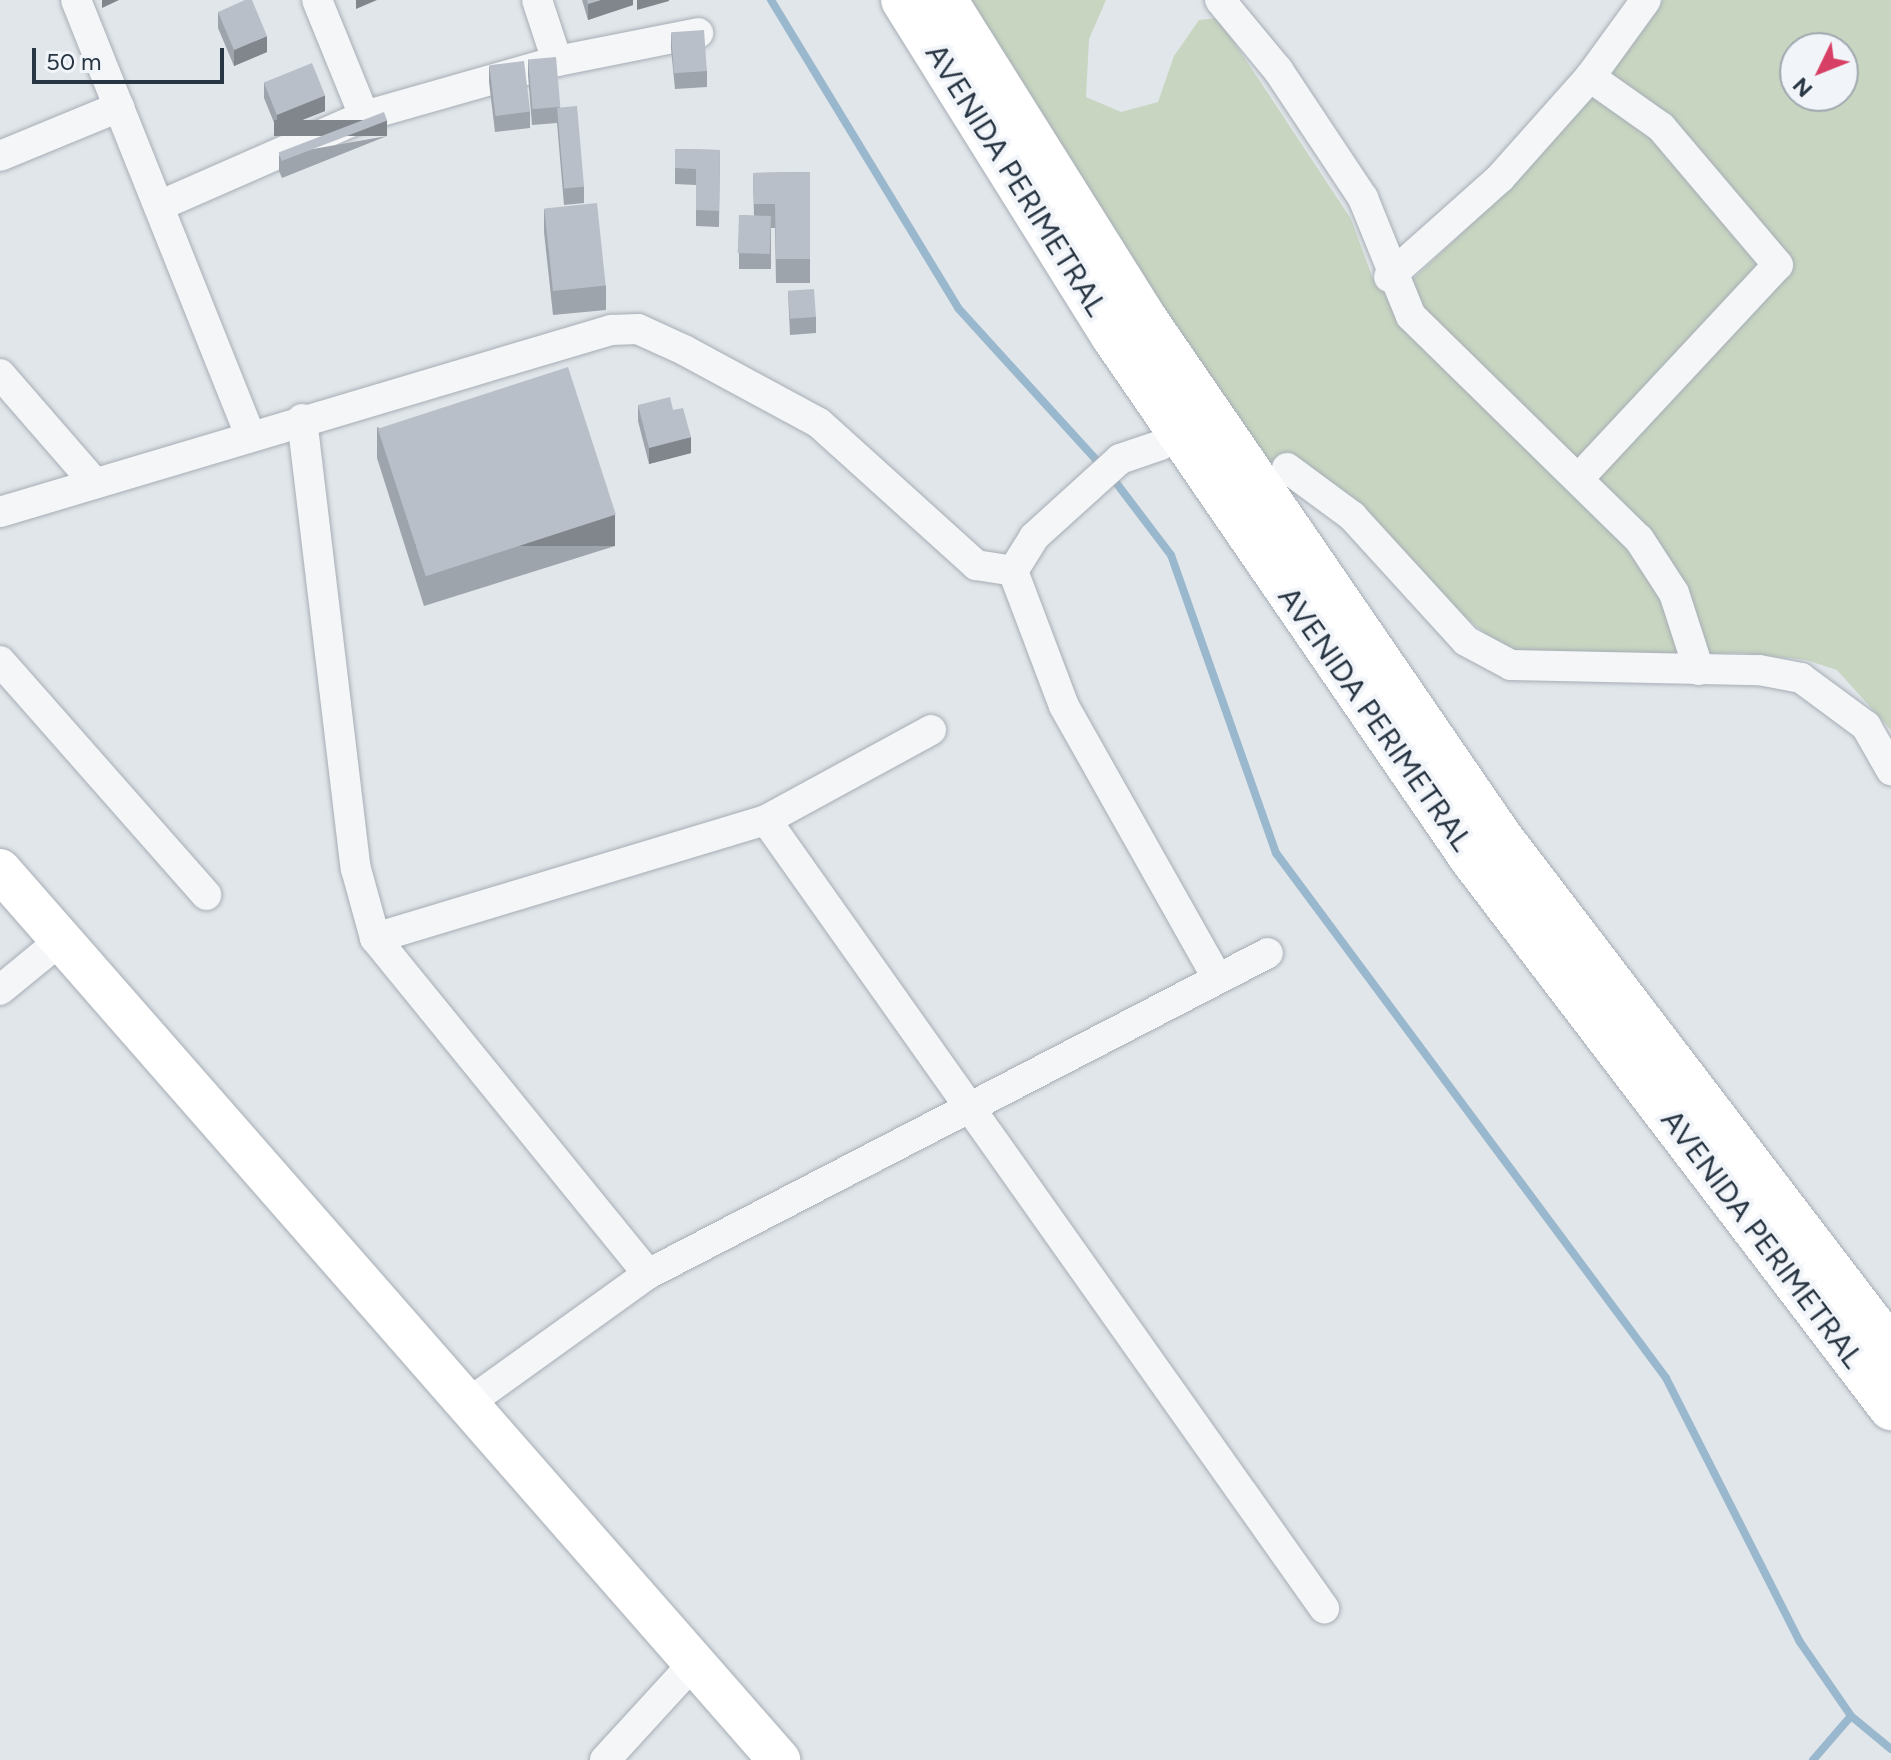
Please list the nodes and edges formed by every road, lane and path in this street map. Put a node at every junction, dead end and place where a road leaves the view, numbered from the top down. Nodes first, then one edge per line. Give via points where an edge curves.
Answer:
1 (76, 0) edge
2 (317, 0) edge
3 (537, 0) edge
4 (903, 0) edge
5 (945, 0) edge
6 (1220, 0) edge
7 (1646, 0) edge
8 (698, 33) edge
9 (557, 61) junction
10 (1590, 77) junction
11 (119, 107) junction
12 (364, 116) junction
13 (0, 156) edge
14 (159, 206) junction
15 (1389, 277) junction
16 (0, 374) edge
17 (302, 419) junction
18 (250, 434) junction
19 (1161, 445) dead end
20 (1287, 468) dead end
21 (1580, 477) junction
22 (94, 482) junction
23 (0, 512) edge
24 (1013, 571) junction
25 (0, 661) edge
26 (1699, 670) junction
27 (931, 730) dead end
28 (1891, 770) edge
29 (766, 820) junction
30 (0, 870) edge
31 (206, 895) dead end
32 (375, 938) junction
33 (61, 940) junction
34 (1268, 953) dead end
35 (1218, 979) junction
36 (0, 990) edge
37 (967, 1109) junction
38 (648, 1274) junction
39 (1891, 1349) edge
40 (467, 1404) junction
41 (1891, 1408) edge
42 (1324, 1608) dead end
43 (694, 1663) junction
44 (605, 1760) edge
45 (779, 1760) edge

1 - 11 street
2 - 12 street
3 - 9 street
4 - 41 main road, AVENIDA PERIMETRAL via 1113,336 1472,859
5 - 39 main road, AVENIDA PERIMETRAL via 1143,316 1501,838
6 - 15 street via 1278,70 1363,198 1384,239
7 - 10 street
8 - 9 street
9 - 12 street
10 - 15 street via 1500,178
10 - 21 street via 1661,127 1778,265
11 - 13 street
11 - 14 street
12 - 14 street
14 - 18 street
15 - 21 street via 1411,316 1465,373
16 - 22 street
17 - 18 street
17 - 24 street via 611,330 638,329 819,423 929,529 976,565
17 - 32 street via 356,869
18 - 22 street
19 - 24 street via 1120,459 1034,537
20 - 26 street via 1352,516 1466,641 1511,665
21 - 26 street via 1639,539 1674,593
22 - 23 street
24 - 35 street via 1064,706
25 - 31 street
26 - 28 street via 1801,678 1866,726
27 - 29 street
29 - 32 street
29 - 37 street
30 - 33 street
32 - 38 street
33 - 36 street
33 - 40 street
34 - 35 street
35 - 37 street
37 - 38 street
37 - 42 street
38 - 40 street
40 - 43 street
43 - 44 street
43 - 45 street

